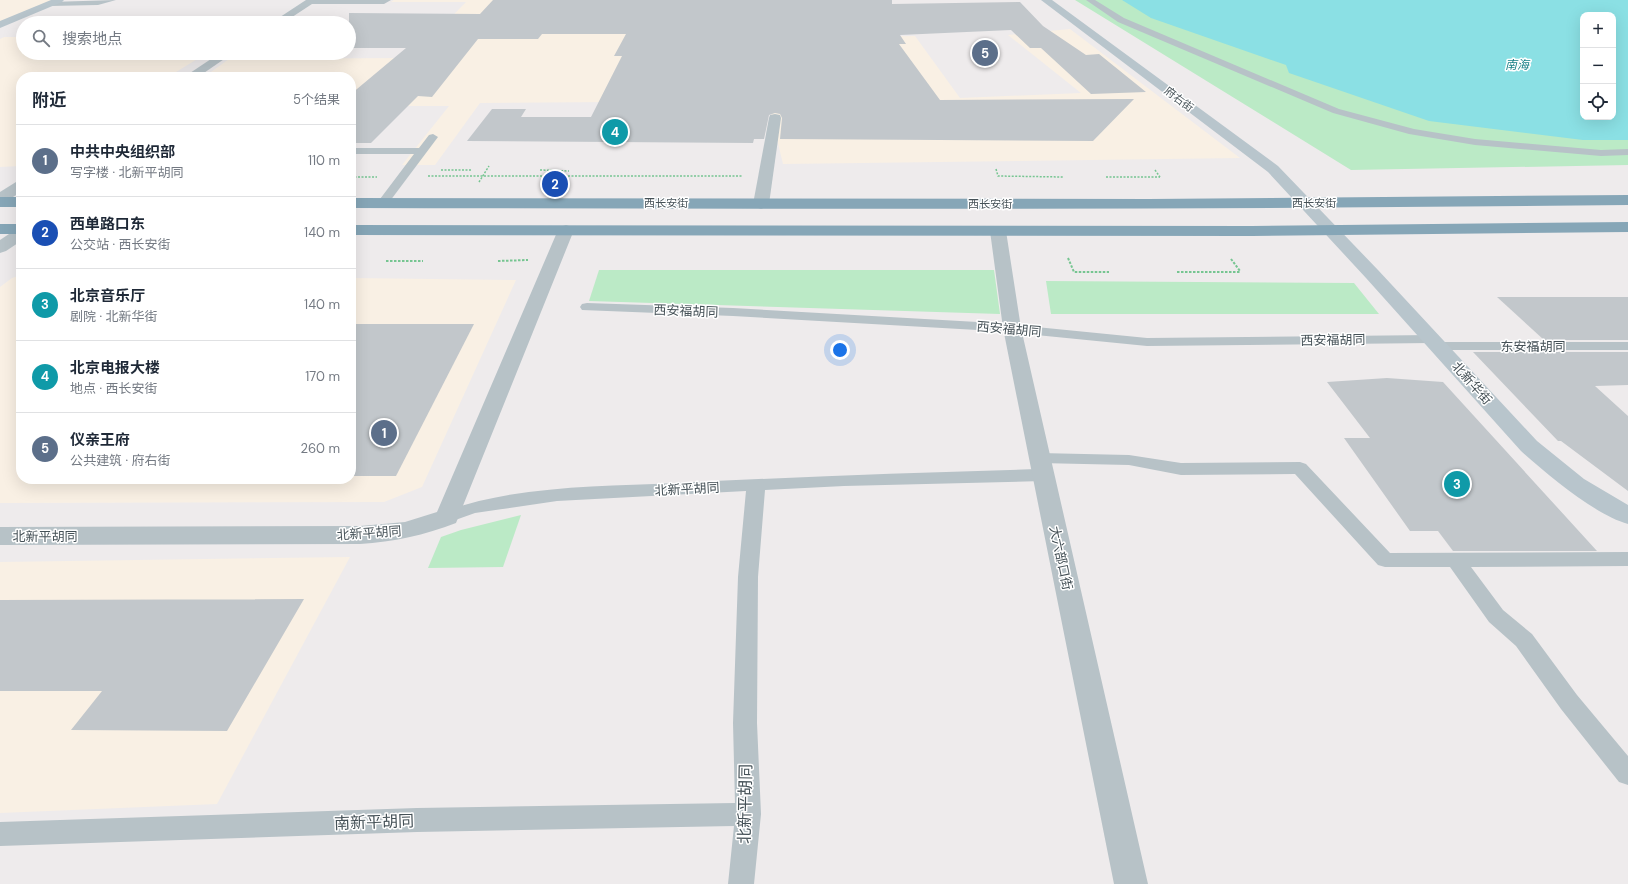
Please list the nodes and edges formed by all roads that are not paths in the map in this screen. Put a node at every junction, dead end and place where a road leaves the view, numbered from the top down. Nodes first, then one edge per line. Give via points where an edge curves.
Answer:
1 (112, 0) edge
2 (311, 0) edge
3 (386, 0) edge
4 (1046, 0) edge
5 (1090, 0) edge
6 (55, 2) edge
7 (22, 16) edge
8 (287, 16) edge
9 (16, 18) edge
10 (0, 25) edge
11 (217, 60) edge
12 (198, 72) edge
13 (775, 118) dead end
14 (433, 137) dead end
15 (356, 151) edge
16 (422, 151) junction
17 (1628, 152) edge
18 (16, 189) edge
19 (0, 200) edge
20 (1628, 200) edge
21 (16, 202) edge
22 (356, 202) edge
23 (383, 203) junction
24 (761, 204) junction
25 (1306, 204) junction
26 (1628, 227) edge
27 (0, 230) edge
28 (16, 230) edge
29 (356, 230) edge
30 (566, 230) junction
31 (1332, 230) junction
32 (998, 231) junction
33 (16, 237) edge
34 (0, 248) edge
35 (587, 307) dead end
36 (1012, 328) junction
37 (1435, 342) junction
38 (1628, 346) edge
39 (1041, 467) junction
40 (756, 485) junction
41 (1628, 516) edge
42 (447, 517) junction
43 (0, 536) edge
44 (1628, 559) edge
45 (1456, 560) junction
46 (1628, 774) edge
47 (748, 814) junction
48 (0, 834) edge
49 (741, 884) edge
50 (1131, 884) edge

1 - 6 lane via 98,3
2 - 3 street
2 - 8 street
4 - 25 main road, 府右街 via 1274,169
5 - 17 lane via 1121,20 1336,110 1413,132 1475,142 1601,153
6 - 7 main road
9 - 10 main road
11 - 12 street
13 - 24 street
14 - 16 lane
15 - 16 lane
16 - 23 lane
18 - 19 street
19 - 21 highway
20 - 25 highway, 西长安街
22 - 23 highway, 西长安街
23 - 24 highway, 西长安街
24 - 25 highway, 西长安街
25 - 31 main road, 府右街
26 - 31 highway
27 - 28 highway
29 - 30 highway
30 - 32 highway
30 - 42 street
31 - 32 highway
31 - 37 main road, 北新华街
32 - 36 street, 大六部口街
33 - 34 street
35 - 36 lane, 西安福胡同
36 - 37 lane, 西安福胡同 via 1147,342
36 - 39 street, 大六部口街
37 - 38 lane, 东安福胡同
37 - 41 main road, 北新华街 via 1529,446 1579,486
39 - 40 lane, 北新平胡同
39 - 45 lane, 北新平胡同 via 1129,460 1181,469 1300,468 1385,560
39 - 50 street, 大六部口街
40 - 42 lane, 北新平胡同 via 526,498 471,508
40 - 47 lane, 北新平胡同 via 748,577 746,646
42 - 43 street, 北新平胡同 via 403,531 360,535
44 - 45 lane, 北新平胡同
45 - 46 lane via 1496,616 1524,640 1569,702
47 - 48 lane, 南新平胡同 via 417,820
47 - 49 lane, 北新平胡同

